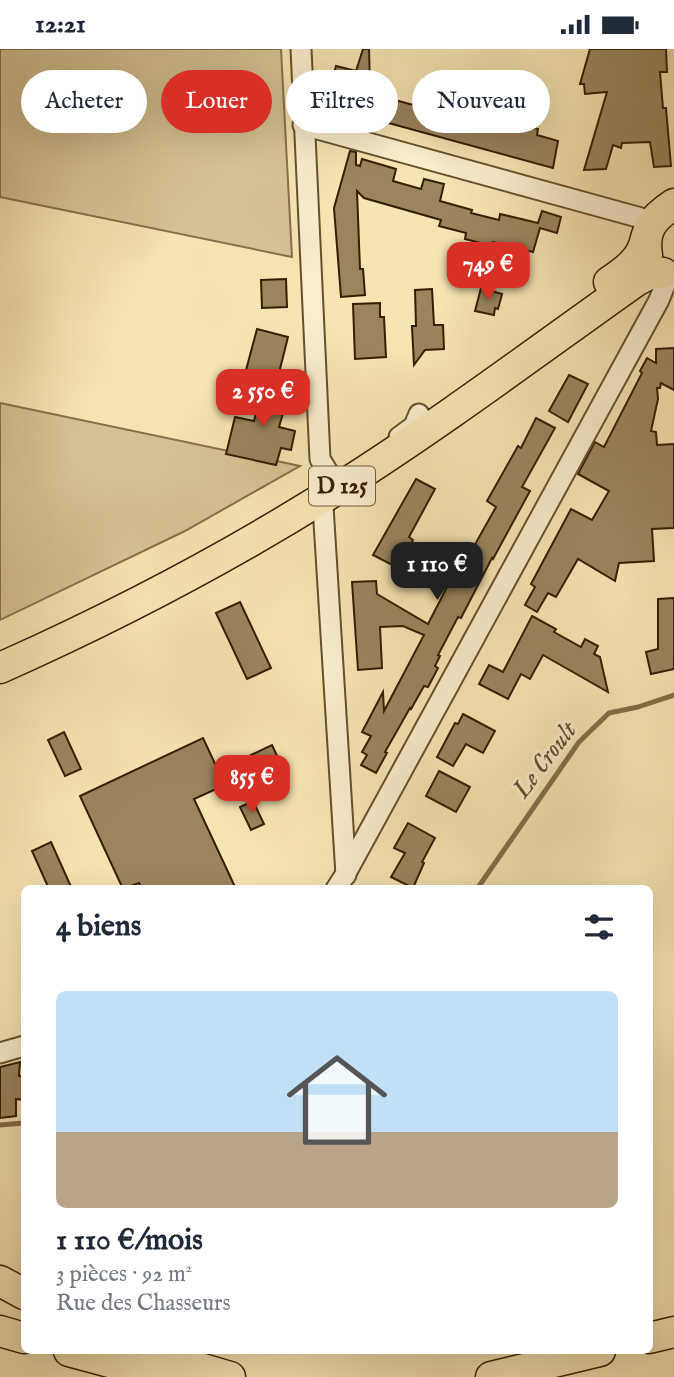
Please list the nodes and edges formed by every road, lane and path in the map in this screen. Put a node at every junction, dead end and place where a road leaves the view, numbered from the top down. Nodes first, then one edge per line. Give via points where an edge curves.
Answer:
1 (301, 49) edge
2 (302, 70) edge
3 (303, 133) edge
4 (332, 133) edge
5 (657, 221) edge
6 (669, 275) edge
7 (325, 485) junction
8 (0, 652) edge
9 (0, 668) edge
10 (344, 884) edge
11 (21, 1047) edge
12 (0, 1053) edge
13 (0, 1281) edge
14 (21, 1292) edge
15 (0, 1331) edge
16 (674, 1332) edge
17 (21, 1337) edge
18 (653, 1337) edge
19 (80, 1354) edge
20 (161, 1354) edge
21 (587, 1354) edge
22 (165, 1377) edge
23 (230, 1377) edge
24 (491, 1377) edge

1 - 2 street
3 - 7 street
4 - 5 street
5 - 6 main road via 648,258
5 - 7 main road, D 125 via 629,268
6 - 7 main road, D 125 via 653,272 636,281 383,458
6 - 10 street
7 - 8 main road, D 125
7 - 9 main road, D 125 via 160,590
7 - 10 street
11 - 12 street
13 - 14 main road
15 - 17 main road
16 - 18 main road
19 - 22 main road
20 - 23 main road
21 - 24 main road

